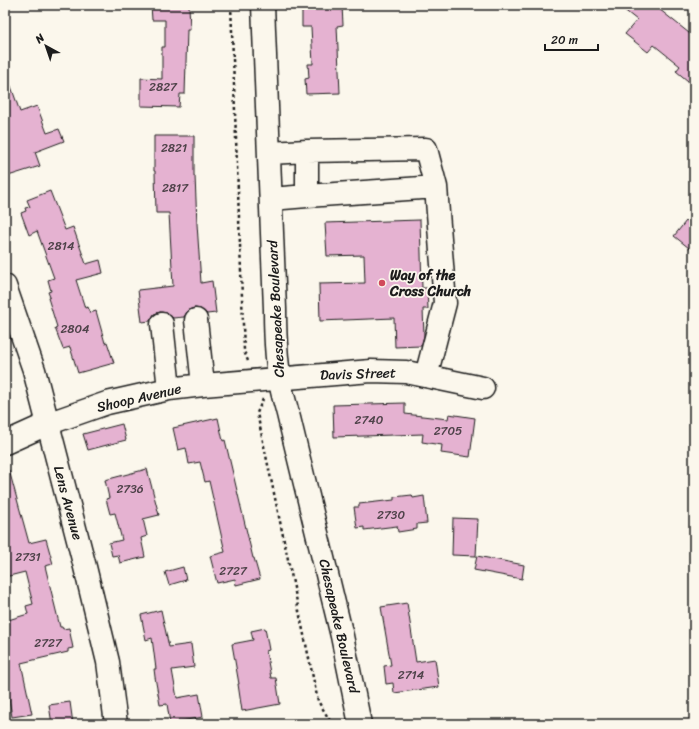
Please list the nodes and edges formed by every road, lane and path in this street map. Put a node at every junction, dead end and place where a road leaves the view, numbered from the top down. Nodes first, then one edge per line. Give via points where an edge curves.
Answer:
1 (231, 5) edge
2 (263, 5) edge
3 (307, 151) junction
4 (269, 153) junction
5 (436, 187) junction
6 (307, 196) junction
7 (271, 200) junction
8 (5, 286) edge
9 (196, 320) dead end
10 (162, 324) dead end
11 (249, 364) dead end
12 (426, 376) junction
13 (279, 378) junction
14 (203, 385) junction
15 (483, 388) dead end
16 (169, 389) junction
17 (264, 397) dead end
18 (47, 424) junction
19 (5, 443) edge
20 (116, 724) edge
21 (332, 724) edge
22 (360, 724) edge

1 - 11 path via 244,351
2 - 4 street, Chesapeake Boulevard
3 - 4 street
3 - 5 street via 426,149
3 - 6 street
4 - 7 street, Chesapeake Boulevard
5 - 6 street
5 - 12 street via 445,303
6 - 7 street
7 - 13 street, Chesapeake Boulevard via 275,339
8 - 18 street, Lens Avenue via 34,370
9 - 14 street
10 - 16 street
12 - 13 street, Davis Street via 406,372 371,371
12 - 15 street, Davis Street
13 - 14 street, Shoop Avenue
13 - 22 street, Chesapeake Boulevard via 342,636
14 - 16 street, Shoop Avenue
16 - 18 street, Shoop Avenue via 107,403
17 - 21 path via 257,413 258,421 318,701
18 - 19 street, Shoop Avenue
18 - 20 street, Lens Avenue via 108,662

